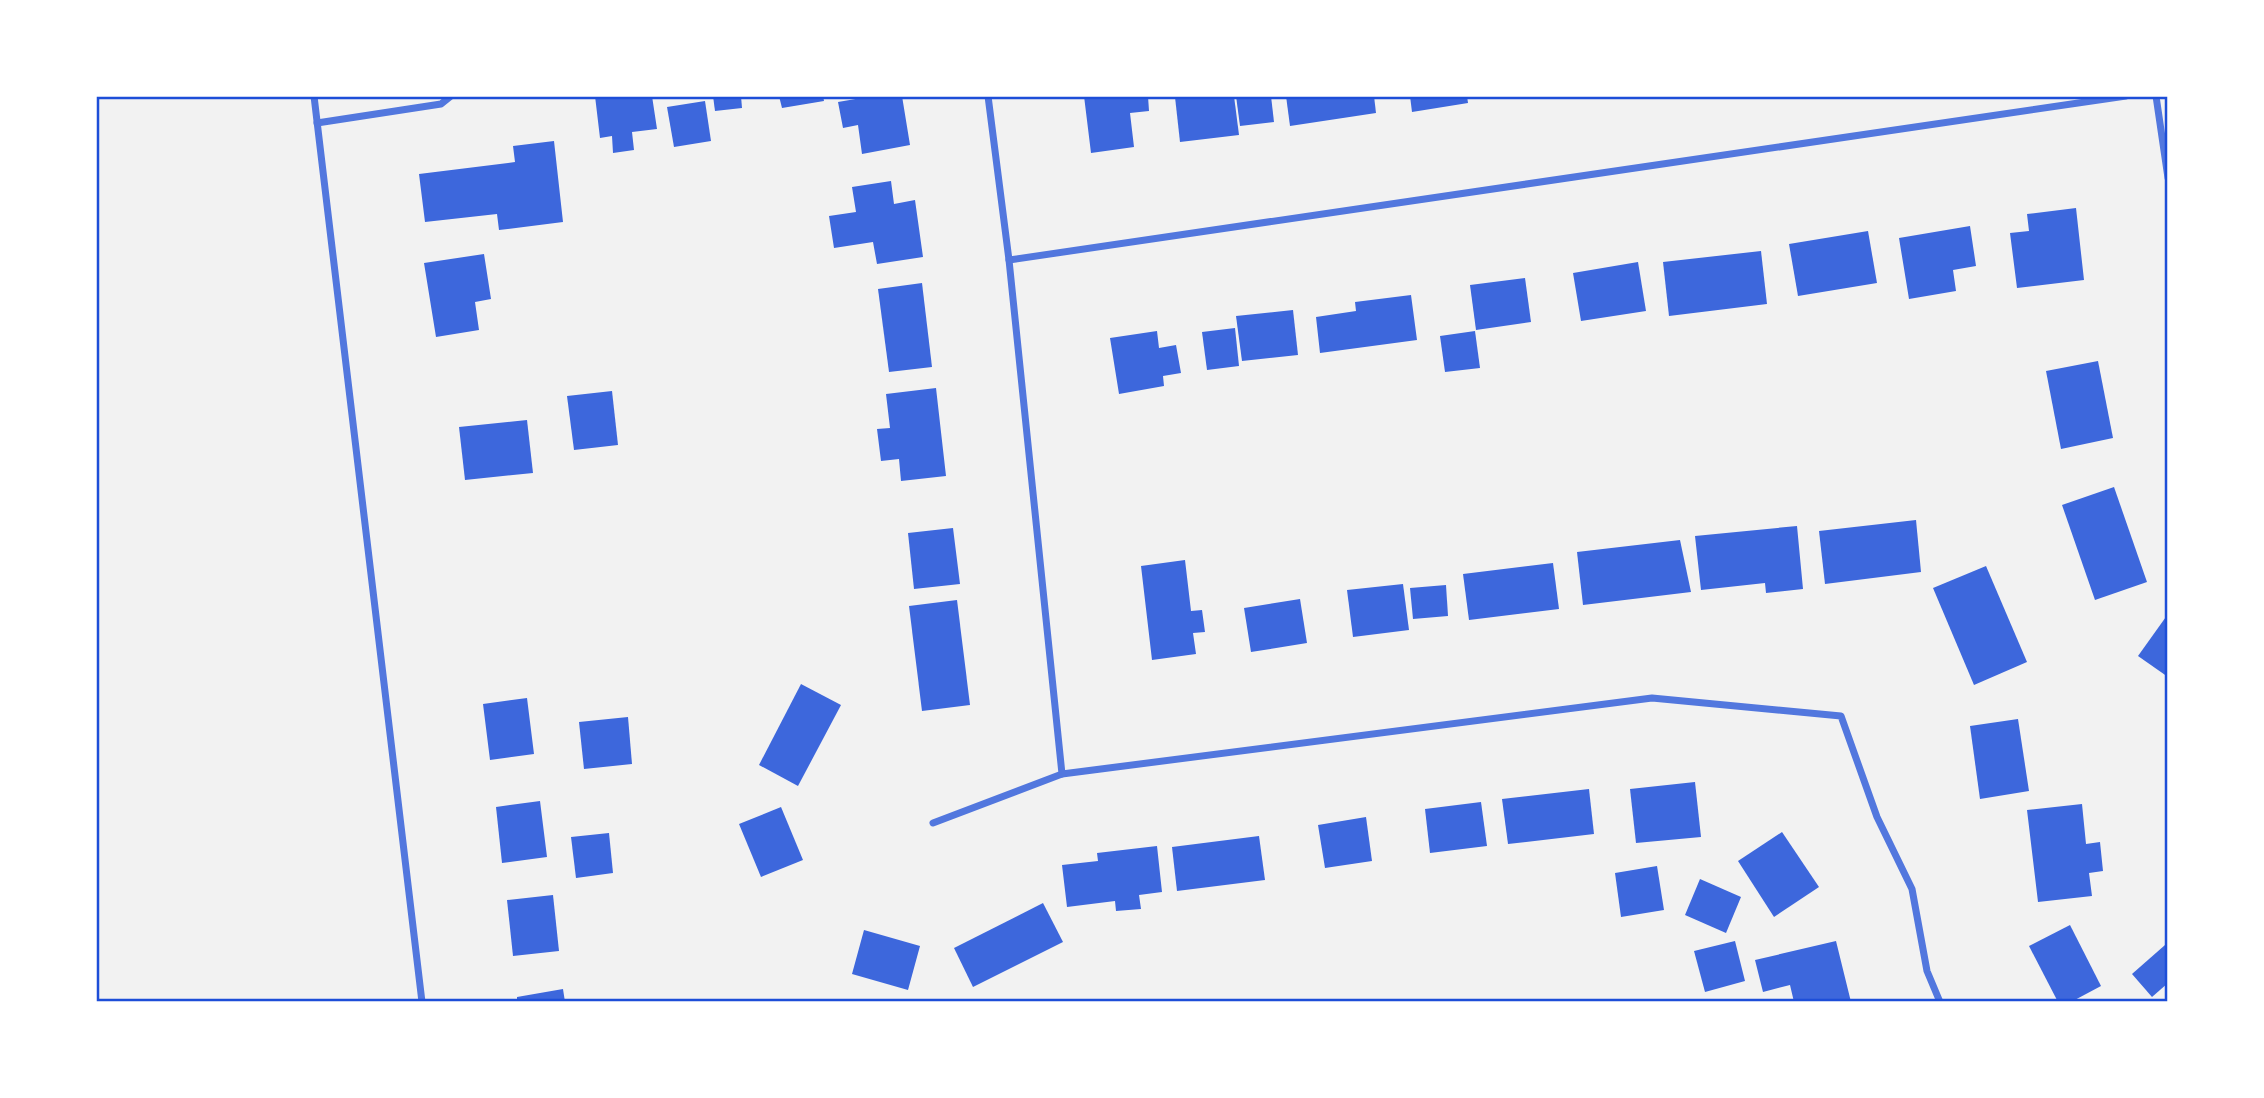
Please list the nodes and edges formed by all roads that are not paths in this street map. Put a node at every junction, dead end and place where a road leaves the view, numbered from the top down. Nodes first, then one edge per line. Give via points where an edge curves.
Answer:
1 (314, 96) edge
2 (451, 96) edge
3 (988, 96) edge
4 (2126, 96) edge
5 (2156, 96) edge
6 (317, 123) junction
7 (2168, 178) edge
8 (1009, 260) junction
9 (1062, 774) junction
10 (933, 823) dead end
11 (422, 1002) edge
12 (1940, 1002) edge

1 - 6 street
2 - 6 street via 440,104
3 - 8 street
4 - 8 street
5 - 7 street
6 - 11 street
8 - 9 street
9 - 10 street
9 - 12 street via 1652,698 1841,716 1877,817 1912,889 1927,971

